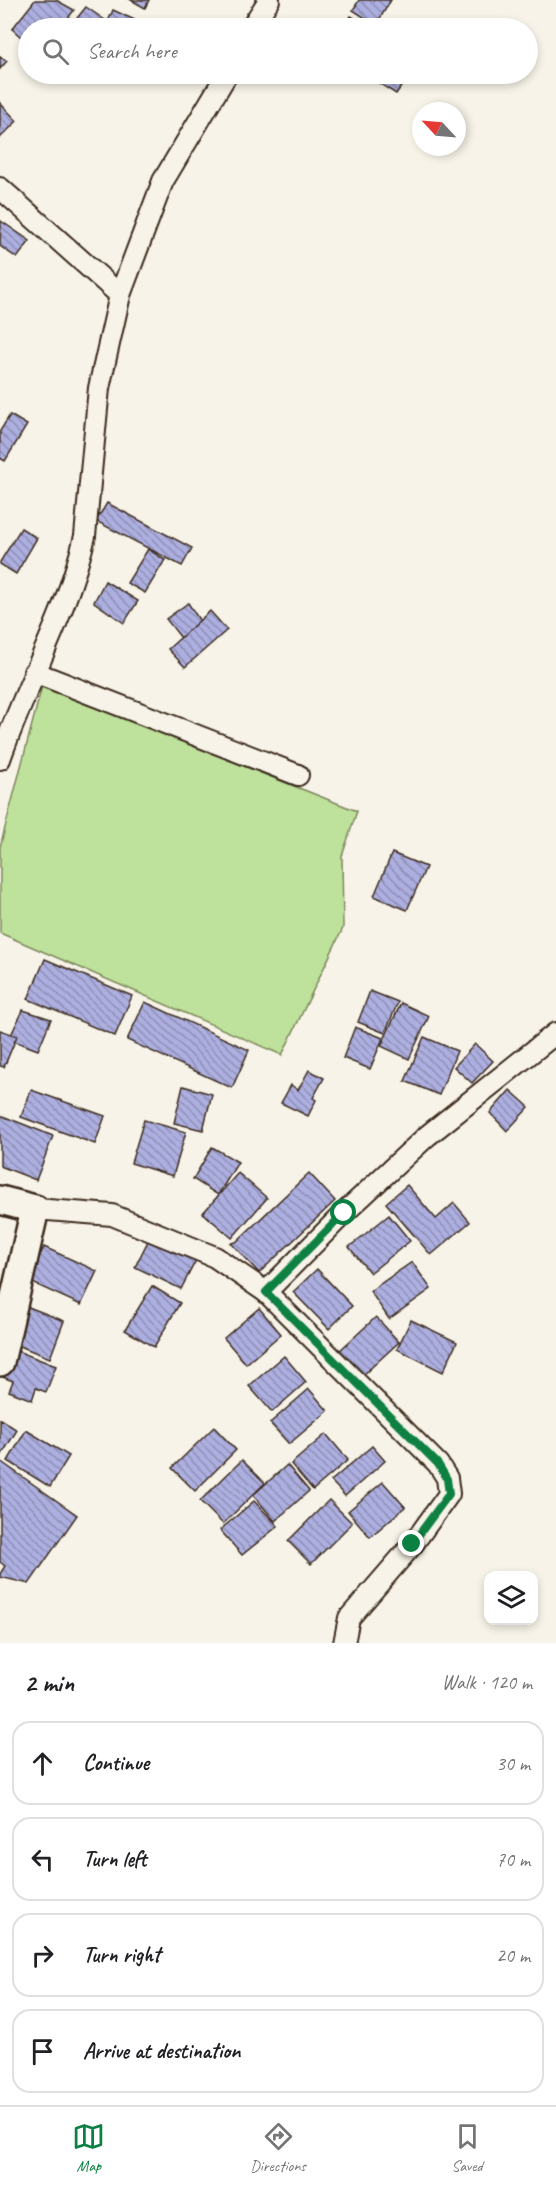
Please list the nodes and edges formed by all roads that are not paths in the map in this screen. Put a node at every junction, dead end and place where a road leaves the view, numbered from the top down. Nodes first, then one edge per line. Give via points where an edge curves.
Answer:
1 (269, 0) edge
2 (257, 18) edge
3 (221, 84) edge
4 (0, 188) edge
5 (120, 295) junction
6 (34, 672) junction
7 (0, 759) edge
8 (298, 775) dead end
9 (556, 1033) edge
10 (0, 1200) edge
11 (35, 1209) junction
12 (266, 1292) junction
13 (0, 1362) edge
14 (344, 1643) edge

1 - 2 street
3 - 5 street via 163,181
4 - 5 street
5 - 6 street via 99,388 86,536 76,571
6 - 7 street
6 - 8 street
9 - 12 street via 427,1136
10 - 11 street
11 - 12 street via 112,1215 215,1257
11 - 13 street
12 - 14 street via 438,1464 447,1479 449,1494 349,1618

